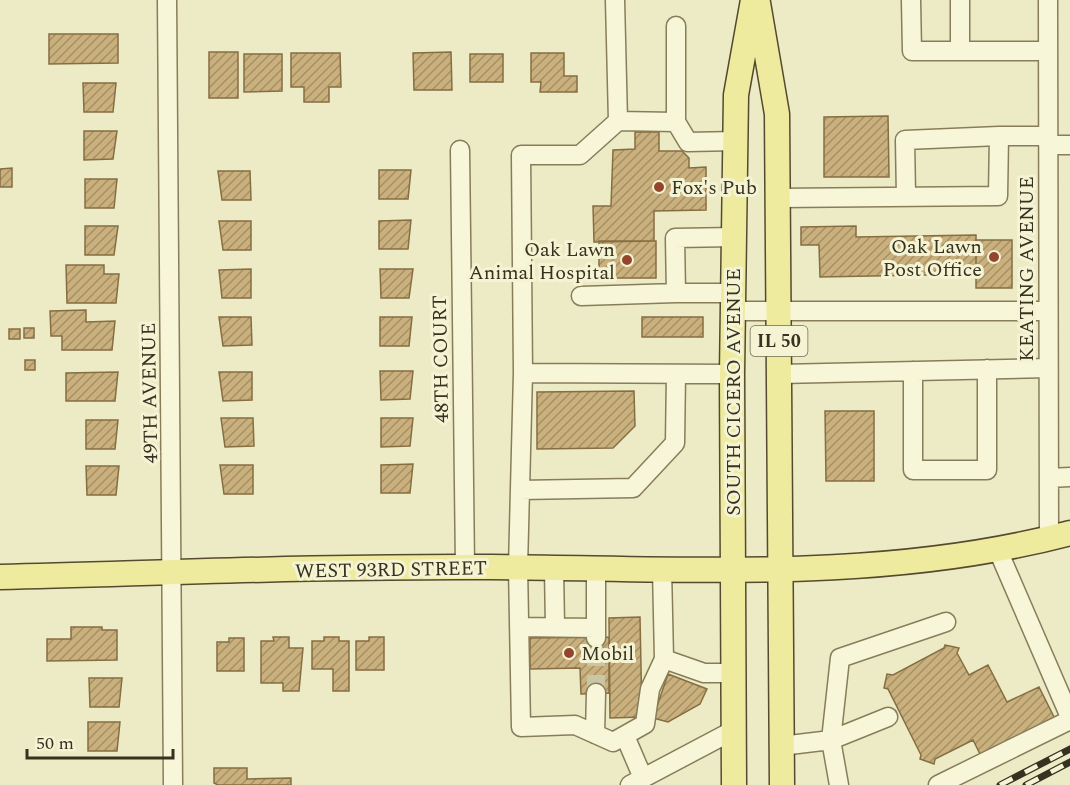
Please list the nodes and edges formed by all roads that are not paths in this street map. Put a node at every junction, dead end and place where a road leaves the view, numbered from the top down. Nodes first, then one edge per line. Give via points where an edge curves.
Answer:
1 (167, 0) edge
2 (615, 0) edge
3 (756, 0) edge
4 (911, 0) edge
5 (960, 0) edge
6 (1048, 0) edge
7 (676, 26) dead end
8 (960, 51) junction
9 (1048, 51) junction
10 (618, 121) junction
11 (676, 122) junction
12 (999, 136) junction
13 (736, 141) junction
14 (1048, 141) junction
15 (1070, 145) edge
16 (460, 150) dead end
17 (906, 196) junction
18 (778, 198) junction
19 (735, 237) junction
20 (676, 293) junction
21 (581, 296) dead end
22 (734, 302) junction
23 (1048, 311) junction
24 (779, 312) junction
25 (1048, 368) junction
26 (987, 369) junction
27 (913, 371) junction
28 (523, 373) junction
29 (676, 374) junction
30 (732, 374) junction
31 (780, 374) junction
32 (1070, 477) edge
33 (1049, 478) junction
34 (520, 490) junction
35 (1059, 536) edge
36 (997, 548) junction
37 (465, 567) junction
38 (518, 567) junction
39 (554, 568) junction
40 (596, 568) junction
41 (662, 568) junction
42 (781, 568) junction
43 (732, 569) junction
44 (173, 573) junction
45 (0, 577) edge
46 (946, 622) dead end
47 (519, 627) junction
48 (555, 627) junction
49 (664, 659) junction
50 (733, 673) junction
51 (596, 693) tunnel mouth
52 (888, 717) dead end
53 (1070, 718) edge
54 (734, 730) junction
55 (596, 734) junction
56 (625, 736) junction
57 (831, 740) junction
58 (781, 746) junction
59 (637, 783) edge
60 (172, 785) edge
61 (734, 785) edge
62 (782, 785) edge
63 (839, 785) edge
64 (938, 785) edge

1 - 44 street, 49TH AVENUE
2 - 10 street
3 - 13 main road, SOUTH CICERO AVENUE / IL 50 via 736,95
3 - 18 main road, SOUTH CICERO AVENUE / IL 50 via 777,114
4 - 8 street via 912,51
5 - 8 street
6 - 9 street, KEATING AVENUE
7 - 11 street
8 - 9 street
9 - 14 street, KEATING AVENUE
10 - 11 street
10 - 28 street via 580,154 521,155
11 - 13 street via 688,142
12 - 14 street
12 - 17 street via 905,140
12 - 17 street via 998,196
13 - 19 main road, SOUTH CICERO AVENUE / IL 50
14 - 15 street
14 - 23 street, KEATING AVENUE
16 - 37 street, 48TH COURT
17 - 18 street
18 - 24 main road, SOUTH CICERO AVENUE / IL 50
19 - 20 street via 675,238
19 - 22 main road, SOUTH CICERO AVENUE / IL 50
20 - 21 street
20 - 22 street
22 - 24 street
22 - 30 main road, SOUTH CICERO AVENUE / IL 50
23 - 24 street
23 - 25 street, KEATING AVENUE
24 - 31 main road, SOUTH CICERO AVENUE / IL 50
25 - 26 street
25 - 33 street, KEATING AVENUE
26 - 27 street
26 - 27 street via 987,470 913,470
27 - 31 street
28 - 29 street
28 - 34 street
29 - 30 street
29 - 34 street via 675,443 633,488
30 - 43 main road, SOUTH CICERO AVENUE / IL 50
31 - 42 main road, SOUTH CICERO AVENUE / IL 50
32 - 33 street
33 - 35 street, KEATING AVENUE
34 - 38 street
35 - 36 main road, WEST 93RD STREET
36 - 42 main road, WEST 93RD STREET via 870,564
36 - 53 street
37 - 38 main road, WEST 93RD STREET
37 - 44 main road, WEST 93RD STREET
38 - 39 main road, WEST 93RD STREET
38 - 47 street
39 - 40 main road, WEST 93RD STREET
39 - 48 street
40 - 41 main road, WEST 93RD STREET
40 - 48 street via 596,633
41 - 43 main road, WEST 93RD STREET
41 - 49 street
42 - 43 main road, WEST 93RD STREET
42 - 58 main road, SOUTH CICERO AVENUE / IL 50
43 - 50 main road, SOUTH CICERO AVENUE / IL 50
44 - 45 main road, WEST 93RD STREET
44 - 60 street, 49TH AVENUE
46 - 57 street via 840,658
47 - 48 street
47 - 55 street via 521,727 575,725
49 - 50 street via 704,673
49 - 56 street via 650,689 645,724
50 - 54 main road, SOUTH CICERO AVENUE / IL 50
51 - 55 street
52 - 57 street
53 - 64 street
54 - 59 street
54 - 61 main road, SOUTH CICERO AVENUE / IL 50
55 - 56 street via 614,742
56 - 59 street
57 - 58 street
57 - 63 street
58 - 62 main road, SOUTH CICERO AVENUE / IL 50

